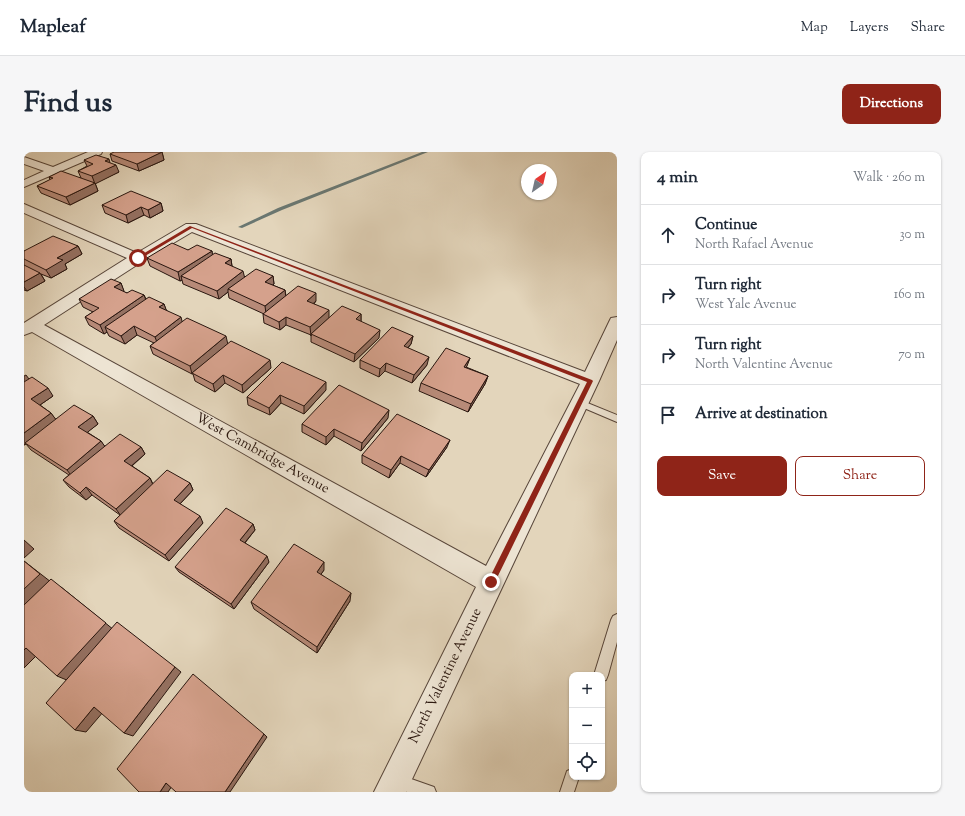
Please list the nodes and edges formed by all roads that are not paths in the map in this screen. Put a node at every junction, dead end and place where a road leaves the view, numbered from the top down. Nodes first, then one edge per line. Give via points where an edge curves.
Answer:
1 (97, 152) edge
2 (24, 160) edge
3 (54, 171) junction
4 (24, 184) edge
5 (24, 208) edge
6 (138, 258) junction
7 (617, 322) edge
8 (28, 328) edge
9 (590, 381) junction
10 (580, 403) junction
11 (617, 419) edge
12 (491, 582) junction
13 (617, 620) edge
14 (602, 672) edge
15 (571, 780) edge
16 (393, 786) edge
17 (429, 792) edge
18 (567, 792) edge

1 - 3 street
2 - 3 street
3 - 4 street
5 - 6 street
6 - 8 street
6 - 9 street via 191,227
7 - 9 street, North Valentine Avenue
8 - 12 street, West Cambridge Avenue
9 - 10 street, North Valentine Avenue
10 - 11 lane
10 - 12 street, North Valentine Avenue
12 - 16 street, North Valentine Avenue
13 - 14 lane
15 - 18 lane
16 - 17 lane

